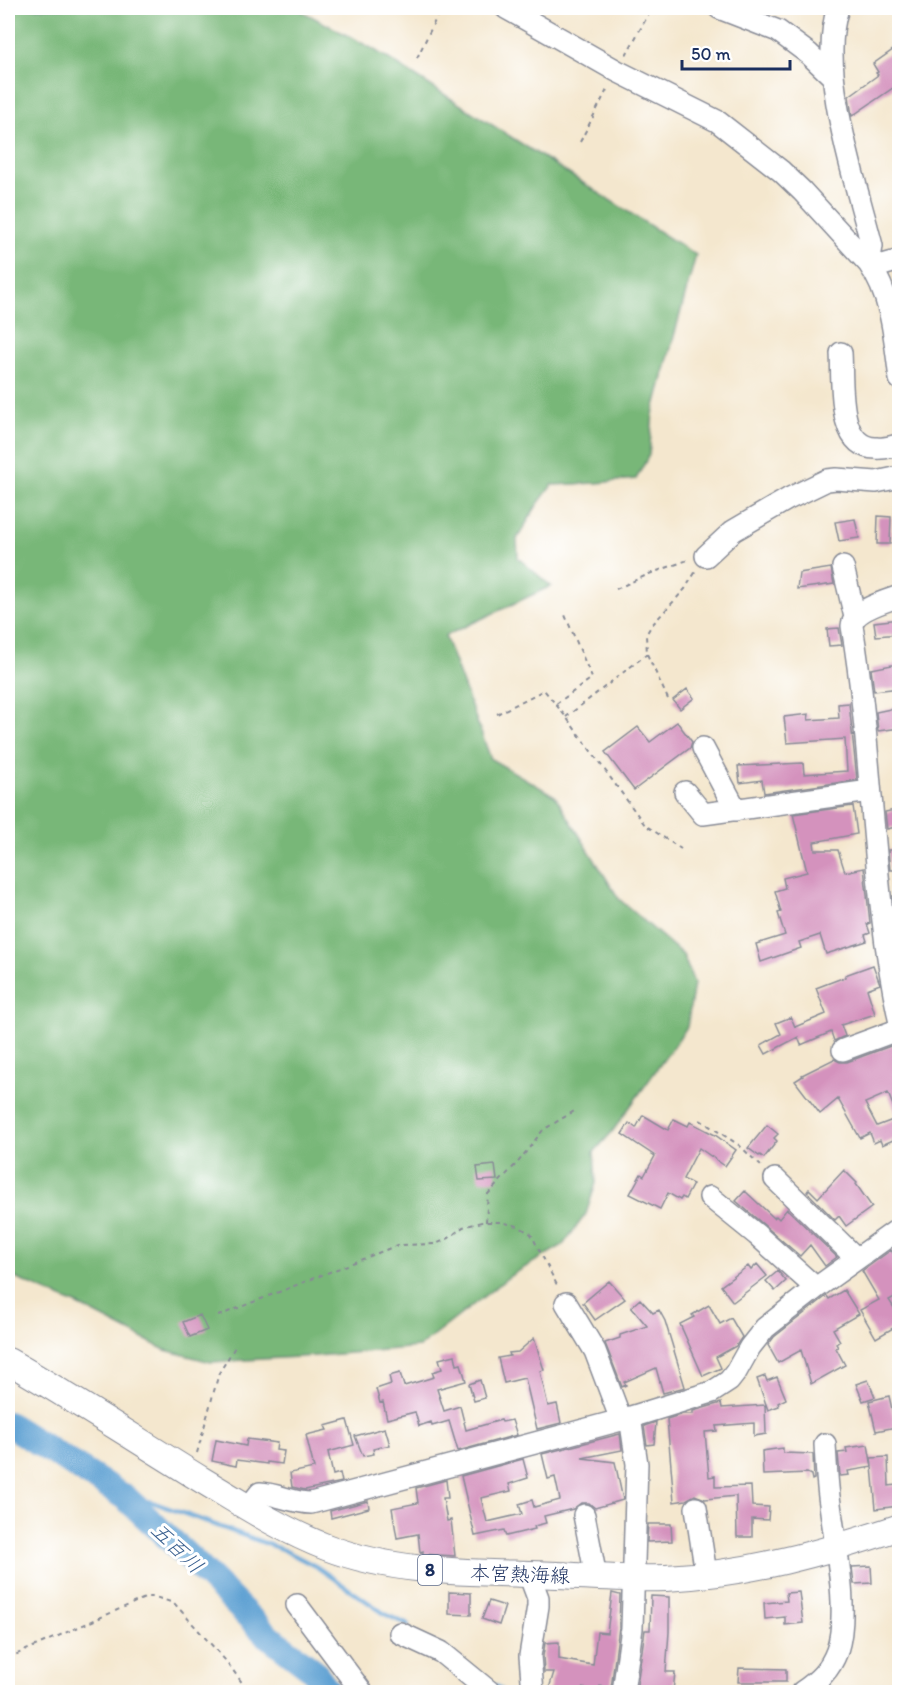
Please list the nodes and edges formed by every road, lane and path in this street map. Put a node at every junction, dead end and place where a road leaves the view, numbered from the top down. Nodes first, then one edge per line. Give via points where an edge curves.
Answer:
1 (441, 8) edge
2 (506, 8) edge
3 (719, 8) edge
4 (838, 8) edge
5 (417, 58) dead end
6 (832, 76) junction
7 (900, 260) edge
8 (870, 266) junction
9 (841, 353) dead end
10 (900, 379) edge
11 (900, 445) edge
12 (900, 477) edge
13 (706, 556) junction
14 (843, 567) dead end
15 (616, 590) dead end
16 (900, 596) edge
17 (565, 615) dead end
18 (855, 616) junction
19 (647, 654) junction
20 (668, 699) dead end
21 (556, 704) junction
22 (497, 714) dead end
23 (566, 717) junction
24 (703, 748) dead end
25 (870, 791) junction
26 (685, 792) dead end
27 (736, 810) junction
28 (681, 849) dead end
29 (900, 1023) edge
30 (900, 1029) edge
31 (843, 1050) dead end
32 (576, 1110) dead end
33 (700, 1120) dead end
34 (775, 1179) joint
35 (710, 1197) dead end
36 (486, 1222) junction
37 (900, 1228) edge
38 (856, 1257) junction
39 (816, 1288) junction
40 (566, 1303) joint
41 (218, 1316) dead end
42 (235, 1347) dead end
43 (8, 1361) edge
44 (625, 1419) junction
45 (825, 1444) dead end
46 (191, 1473) junction
47 (248, 1508) junction
48 (696, 1508) dead end
49 (584, 1515) dead end
50 (900, 1527) edge
51 (837, 1548) junction
52 (529, 1574) junction
53 (706, 1574) junction
54 (596, 1577) junction
55 (633, 1578) junction
56 (297, 1605) dead end
57 (400, 1633) dead end
58 (8, 1658) edge
59 (249, 1692) edge
60 (362, 1692) edge
61 (490, 1692) edge
62 (532, 1692) edge
63 (623, 1692) edge
64 (802, 1692) edge

1 - 5 path
2 - 8 street via 617,71 717,121 781,171
3 - 6 street via 778,31
4 - 6 street
6 - 8 street via 872,246
7 - 8 street
8 - 10 street via 885,293
9 - 11 street via 844,410 852,434 866,446
12 - 13 street via 876,482 827,480 733,531
13 - 15 path via 681,561
13 - 19 path via 685,589 651,626 645,642
14 - 18 street
16 - 18 street
17 - 21 path via 592,678
18 - 25 street via 852,626
19 - 20 path
19 - 23 path
21 - 22 path via 544,690
21 - 23 path
23 - 28 path via 645,825
24 - 27 street
25 - 27 street
25 - 29 street
26 - 27 street via 704,814
30 - 31 street
32 - 36 path via 543,1130 488,1194
33 - 34 path via 739,1145
34 - 38 street
35 - 39 street
36 - 40 path via 500,1221 531,1234
36 - 41 path via 463,1227 436,1244 398,1245
37 - 38 street
38 - 39 street
39 - 44 street via 765,1328 723,1386
40 - 44 street via 595,1351
42 - 46 path via 219,1373
43 - 46 main road, 本宮熱海線 / 8
44 - 47 street via 311,1503 260,1493
44 - 55 street via 637,1464
45 - 51 street
46 - 47 main road, 本宮熱海線 / 8
47 - 52 main road, 本宮熱海線 / 8 via 354,1557 424,1570
48 - 53 street
49 - 54 street
50 - 51 main road, 本宮熱海線 / 8
51 - 53 main road, 本宮熱海線 / 8 via 774,1564
51 - 64 street via 841,1597 837,1649 830,1667
52 - 54 main road, 本宮熱海線 / 8
52 - 62 street via 538,1598 530,1656
53 - 55 main road, 本宮熱海線 / 8
54 - 55 main road, 本宮熱海線 / 8
55 - 63 street via 632,1628
56 - 60 street
57 - 61 street via 441,1652
58 - 59 path via 155,1597 174,1603

